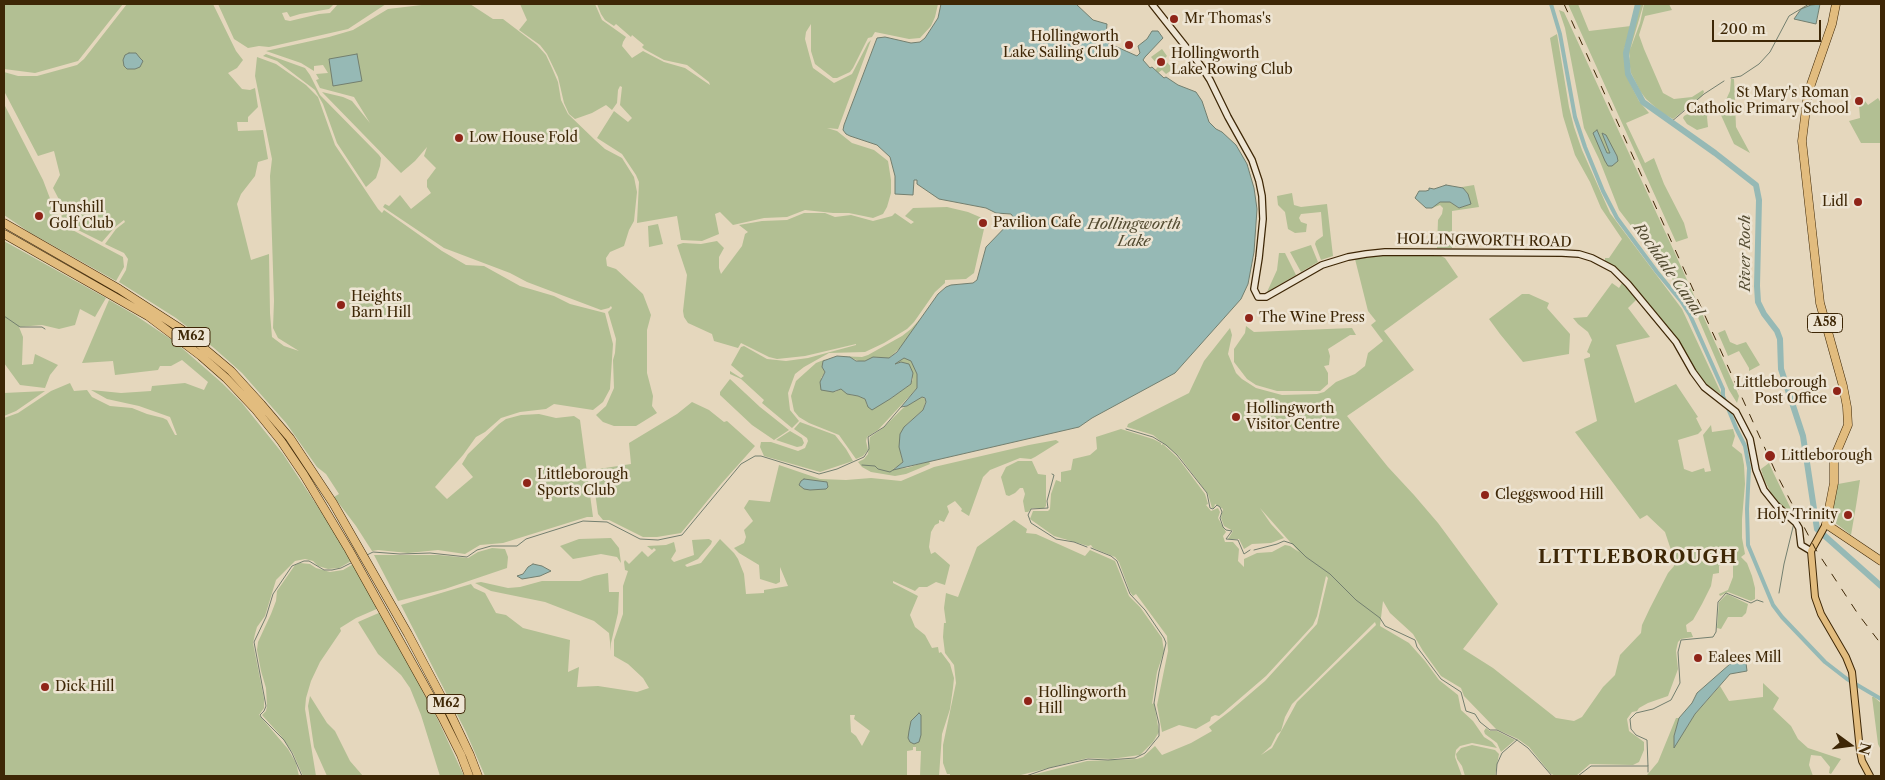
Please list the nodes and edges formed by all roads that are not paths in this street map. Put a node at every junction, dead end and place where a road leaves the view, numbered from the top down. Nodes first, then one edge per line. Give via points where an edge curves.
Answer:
1 (1152, 4) edge
2 (1836, 4) edge
3 (4, 223) edge
4 (4, 234) edge
5 (1825, 525) junction
6 (1811, 551) junction
7 (1881, 561) edge
8 (469, 776) edge
9 (478, 776) edge
10 (1870, 776) edge

1 - 6 main road, HOLLINGWORTH ROAD via 1210,80 1252,160 1262,196 1263,219 1255,295 1263,298 1322,265 1348,257 1385,252 1579,254 1603,263 1628,284 1676,342 1704,387 1731,407 1741,420 1750,439 1764,490 1795,522 1801,545
2 - 5 highway, A58 via 1808,93 1802,141 1820,303 1843,386 1848,425 1834,458 1834,483
3 - 9 highway, M62 via 145,304 181,329 237,378 290,438 408,634 450,713
4 - 8 highway, M62 via 140,311 201,356 256,410 281,441 322,505 400,638 452,736
5 - 6 main road, A58
5 - 7 highway
6 - 10 main road, A58 via 1819,610 1846,657 1853,677 1860,751

